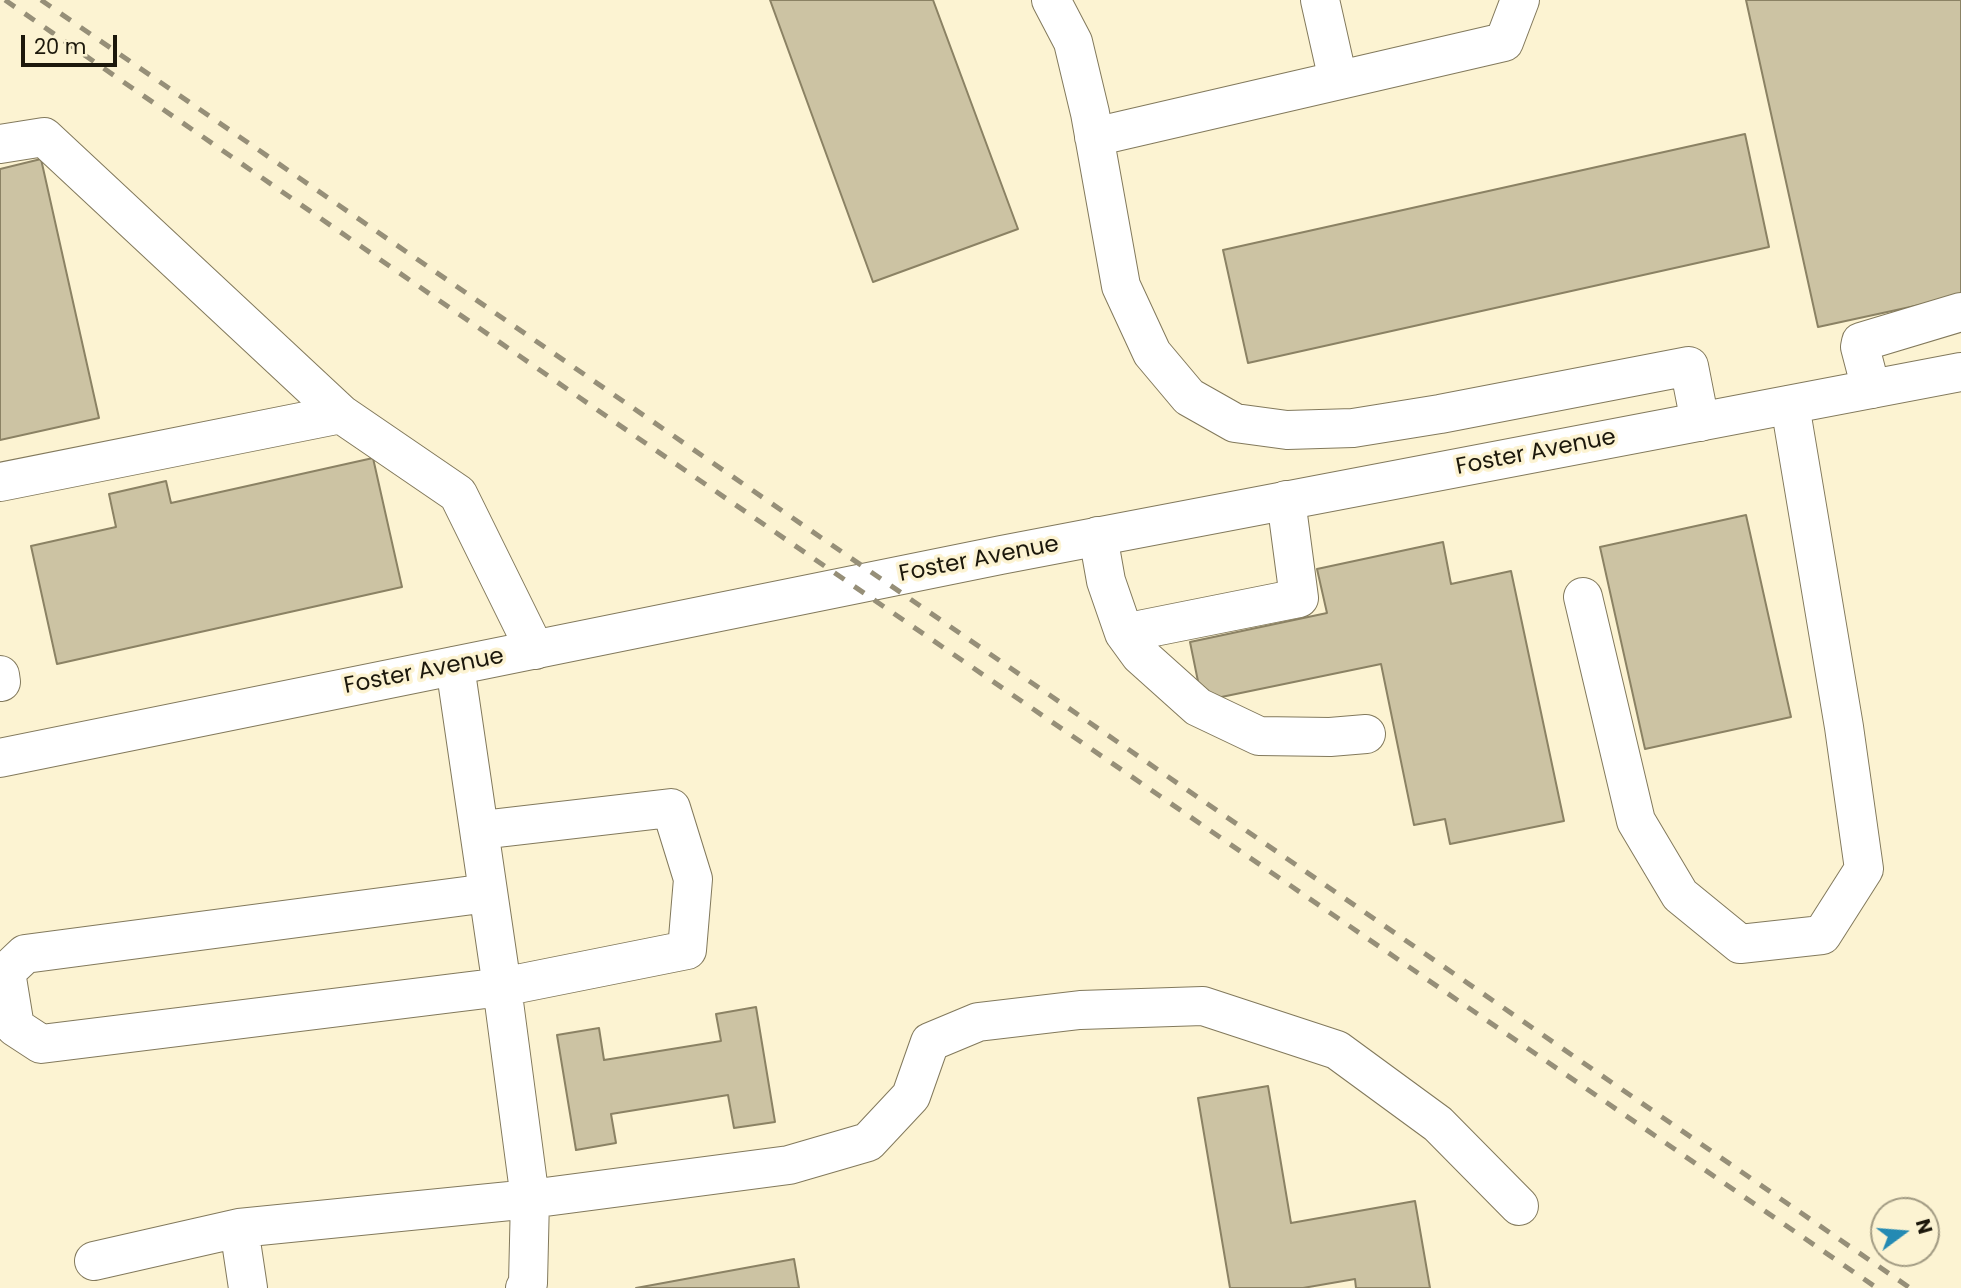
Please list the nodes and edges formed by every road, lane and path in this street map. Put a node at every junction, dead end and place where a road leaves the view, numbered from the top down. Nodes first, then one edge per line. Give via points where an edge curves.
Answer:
1 (1051, 0) edge
2 (1320, 0) edge
3 (1520, 0) edge
4 (1338, 80) junction
5 (1094, 137) junction
6 (0, 144) edge
7 (1961, 313) edge
8 (1961, 372) edge
9 (1871, 389) junction
10 (1790, 405) junction
11 (341, 414) junction
12 (1700, 422) junction
13 (0, 482) edge
14 (1286, 500) junction
15 (1098, 536) junction
16 (1583, 597) dead end
17 (1124, 633) junction
18 (534, 650) junction
19 (455, 666) junction
20 (0, 675) edge
21 (1, 681) edge
22 (1366, 734) dead end
23 (0, 758) edge
24 (481, 830) junction
25 (488, 893) junction
26 (502, 987) junction
27 (530, 1199) junction
28 (1519, 1206) dead end
29 (239, 1228) junction
30 (94, 1261) dead end
31 (248, 1288) edge
32 (525, 1288) edge

1 - 5 main road via 1073,42
2 - 4 main road
3 - 4 main road via 1504,42
4 - 5 main road
5 - 12 main road via 1121,286 1152,353 1189,397 1235,423 1287,430 1353,428 1689,366
6 - 11 main road via 44,137
7 - 9 main road via 1861,342
8 - 9 main road, Foster Avenue
9 - 10 main road, Foster Avenue
10 - 12 main road, Foster Avenue
10 - 16 main road via 1864,869 1822,935 1740,944 1680,895 1636,821
11 - 13 main road
11 - 18 main road via 458,494
12 - 14 main road, Foster Avenue
14 - 15 main road, Foster Avenue
14 - 17 main road via 1299,598
15 - 17 main road via 1106,581
15 - 18 main road, Foster Avenue
17 - 22 main road via 1140,655 1198,707 1259,736
18 - 19 main road, Foster Avenue
19 - 23 main road, Foster Avenue
19 - 24 main road
20 - 21 main road
24 - 25 main road
24 - 26 main road via 671,808 693,880 687,950
25 - 26 main road
25 - 26 main road via 25,954 6,972 15,1027 41,1044
26 - 27 main road
27 - 28 main road via 789,1165 868,1142 911,1096 930,1042 978,1022 1080,1010 1203,1006 1338,1050 1438,1124
27 - 29 main road
27 - 32 main road
29 - 30 main road
29 - 31 main road

